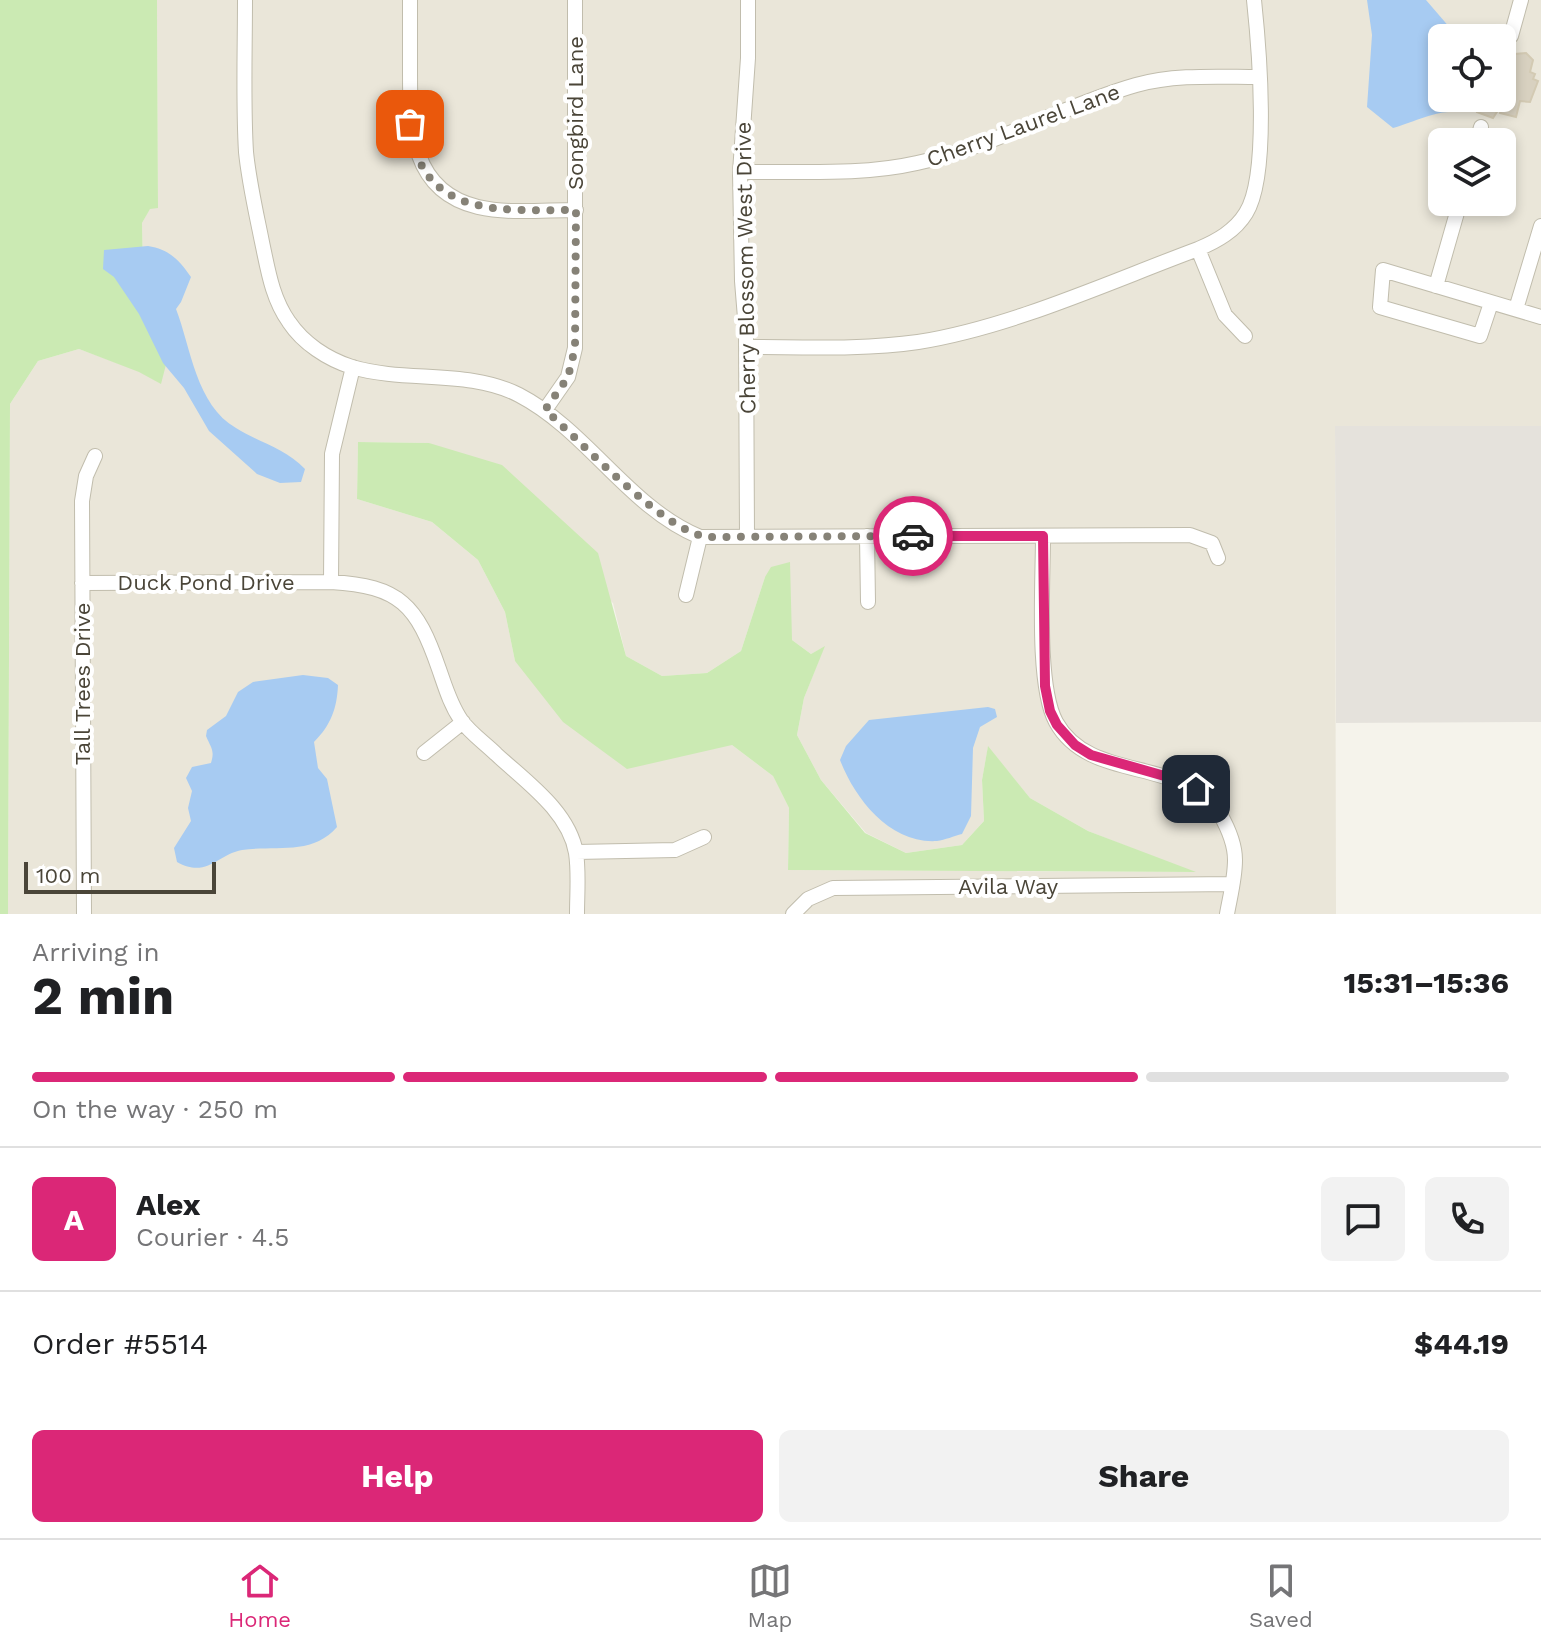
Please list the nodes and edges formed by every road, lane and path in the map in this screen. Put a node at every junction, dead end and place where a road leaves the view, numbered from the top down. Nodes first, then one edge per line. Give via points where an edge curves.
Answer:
1 (245, 0) edge
2 (410, 0) edge
3 (575, 0) edge
4 (748, 0) edge
5 (1254, 0) edge
6 (1521, 0) edge
7 (1514, 24) edge
8 (1258, 77) junction
9 (740, 172) junction
10 (576, 210) junction
11 (1456, 216) edge
12 (1541, 226) edge
13 (1198, 249) junction
14 (1436, 286) junction
15 (1491, 303) junction
16 (1516, 309) junction
17 (1541, 317) edge
18 (1245, 336) dead end
19 (746, 347) junction
20 (353, 367) junction
21 (545, 410) junction
22 (95, 456) dead end
23 (867, 536) junction
24 (1043, 536) junction
25 (700, 537) junction
26 (747, 537) junction
27 (1218, 558) dead end
28 (331, 582) junction
29 (82, 583) junction
30 (686, 595) dead end
31 (868, 602) dead end
32 (463, 722) junction
33 (424, 753) dead end
34 (704, 837) dead end
35 (576, 852) junction
36 (1232, 884) junction
37 (84, 914) edge
38 (577, 914) edge
39 (793, 914) edge
40 (1227, 914) edge

1 - 20 street via 246,153 270,281 302,338
2 - 10 street via 411,133 432,177 452,197 479,207
3 - 10 street, Songbird Lane
4 - 9 street, Cherry Blossom West Drive
5 - 8 street
6 - 7 street
8 - 9 street, Cherry Laurel Lane via 1191,77 1135,85 911,164
8 - 13 street via 1260,165 1255,193 1234,228
9 - 19 street, Cherry Blossom West Drive
10 - 21 street, Songbird Lane via 575,348 568,377
11 - 14 street
12 - 16 street
13 - 18 street via 1225,315
13 - 19 street via 968,332 880,346
14 - 15 street
14 - 15 street via 1383,270 1380,307 1480,336
15 - 16 street
16 - 17 street
19 - 26 street, Cherry Blossom West Drive
20 - 21 street via 498,386
20 - 28 street via 332,454
21 - 25 street via 669,521
22 - 29 street, Tall Trees Drive via 82,501
23 - 24 street
23 - 26 street
23 - 31 street
24 - 27 street via 1196,535 1212,543
24 - 36 street via 1045,686 1057,725 1091,755 1185,783 1208,799 1233,845
25 - 26 street
25 - 30 street
28 - 29 street, Duck Pond Drive
28 - 32 street, Duck Pond Drive via 375,587 412,611
29 - 37 street, Tall Trees Drive
32 - 33 street
32 - 35 street, Duck Pond Drive via 551,807 569,830
34 - 35 street via 675,850
35 - 38 street
36 - 39 street, Avila Way via 833,888 808,899
36 - 40 street

